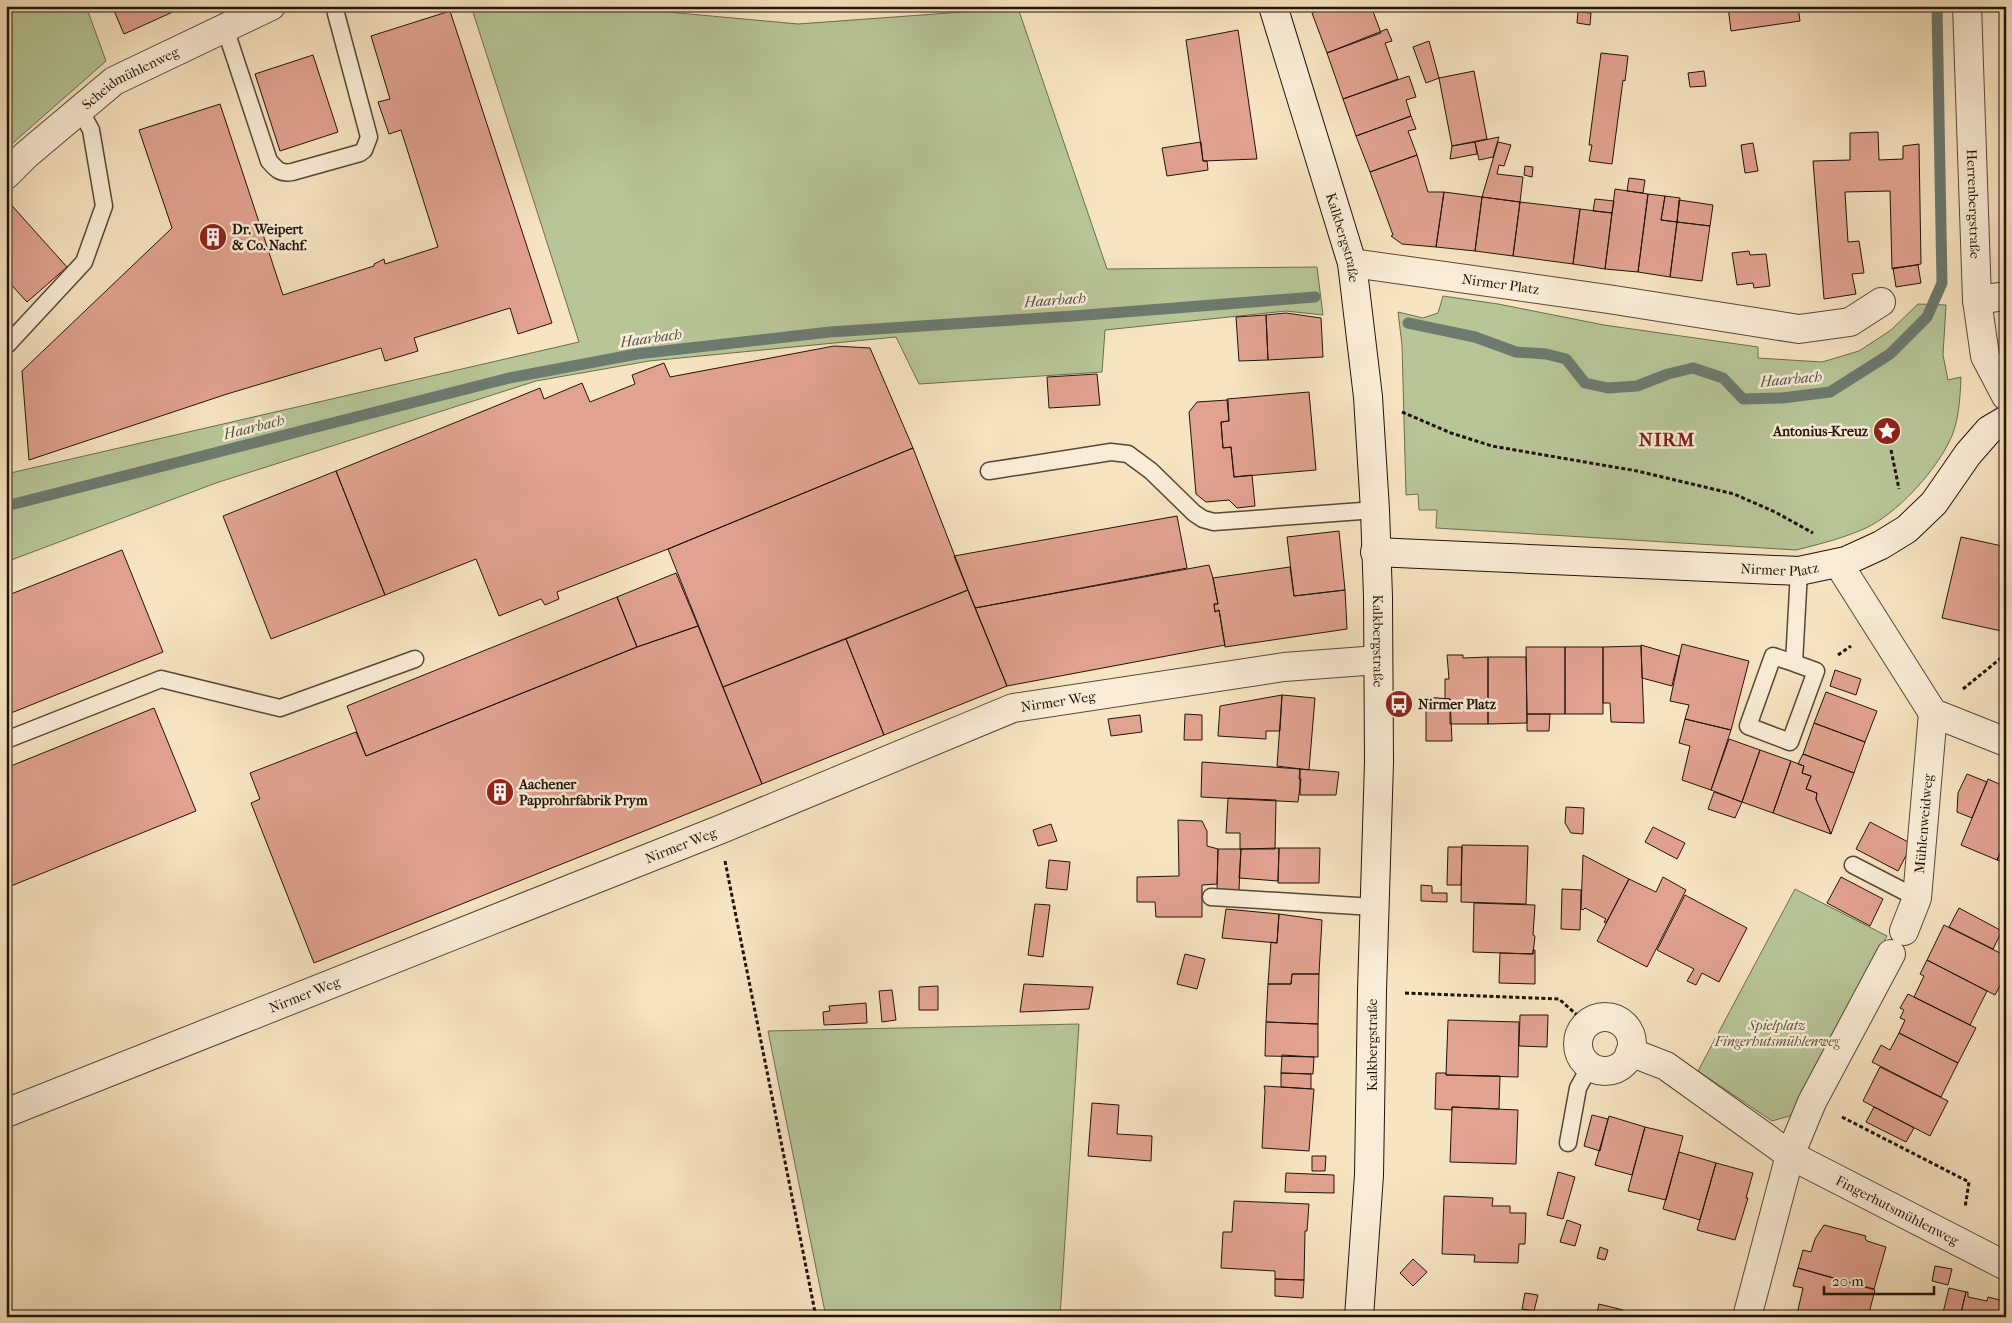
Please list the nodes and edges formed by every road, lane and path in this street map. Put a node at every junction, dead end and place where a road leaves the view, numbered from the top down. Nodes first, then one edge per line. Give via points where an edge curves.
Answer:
1 (271, 6) edge
2 (334, 6) edge
3 (1273, 6) edge
4 (1967, 6) edge
5 (225, 28) junction
6 (80, 110) junction
7 (6, 175) edge
8 (1352, 263) junction
9 (2006, 296) edge
10 (1977, 300) junction
11 (1881, 302) dead end
12 (7, 345) edge
13 (2006, 396) edge
14 (1368, 397) junction
15 (2006, 420) edge
16 (989, 471) dead end
17 (1375, 510) junction
18 (1375, 552) junction
19 (1842, 562) junction
20 (1799, 571) junction
21 (1878, 626) junction
22 (2006, 654) edge
23 (415, 659) dead end
24 (1378, 660) junction
25 (1794, 663) junction
26 (1816, 671) junction
27 (1933, 713) junction
28 (6, 740) edge
29 (2006, 742) edge
30 (719, 830) junction
31 (1853, 864) dead end
32 (1211, 897) dead end
33 (1917, 898) junction
34 (1374, 907) junction
35 (1404, 993) dead end
36 (1588, 1024) junction
37 (1630, 1052) junction
38 (1590, 1066) junction
39 (1812, 1102) junction
40 (6, 1113) edge
41 (1568, 1143) dead end
42 (1790, 1155) junction
43 (1959, 1243) junction
44 (2006, 1266) edge
45 (816, 1317) edge
46 (1358, 1317) edge
47 (1746, 1317) edge

1 - 5 street, Scheidmühlenweg
2 - 5 lane via 369,137 360,153 292,172 276,170 269,161
3 - 8 street, Kalkbergstraße
4 - 10 street, Herrenbergstraße
5 - 6 street, Scheidmühlenweg via 114,81
6 - 7 street, Scheidmühlenweg
6 - 12 lane via 92,130 104,206 84,262
8 - 11 street, Nirmer Platz via 1799,329 1850,322
8 - 14 street, Kalkbergstraße
9 - 10 street
10 - 13 street, Herrenbergstraße via 1985,356
14 - 17 street, Kalkbergstraße
14 - 19 path via 1451,433 1492,446 1637,471 1734,494 1809,531
15 - 19 street, Nirmer Platz via 1989,430 1934,503 1907,529
16 - 17 lane via 1111,452 1128,454 1141,463 1203,519 1228,522
17 - 18 street, Kalkbergstraße
18 - 20 street, Nirmer Platz
18 - 24 street, Kalkbergstraße
19 - 20 street, Nirmer Platz
19 - 21 street
20 - 25 lane
21 - 26 path
21 - 27 street
22 - 27 path
23 - 28 lane via 280,708 161,679
24 - 30 street, Nirmer Weg via 1284,666 1014,708
24 - 34 street, Kalkbergstraße via 1379,762
25 - 26 lane
25 - 26 lane via 1773,656 1748,726 1790,742
27 - 29 street
27 - 33 street, Mühlenweidweg
30 - 40 street, Nirmer Weg
30 - 45 path
31 - 33 lane
32 - 34 lane
33 - 39 street, Mühlenweidweg
34 - 46 street, Kalkbergstraße via 1370,1174
35 - 36 path via 1558,999
36 - 37 street via 1603,1017 1620,1021 1630,1035
36 - 38 street via 1582,1030 1578,1045 1584,1061
37 - 38 street via 1618,1067 1599,1070
37 - 42 street, Fingerhutsmühlenweg via 1666,1066
38 - 41 lane via 1578,1088
39 - 42 street
39 - 43 path via 1969,1182
42 - 43 street, Fingerhutsmühlenweg
42 - 47 street
43 - 44 street, Fingerhutsmühlenweg

